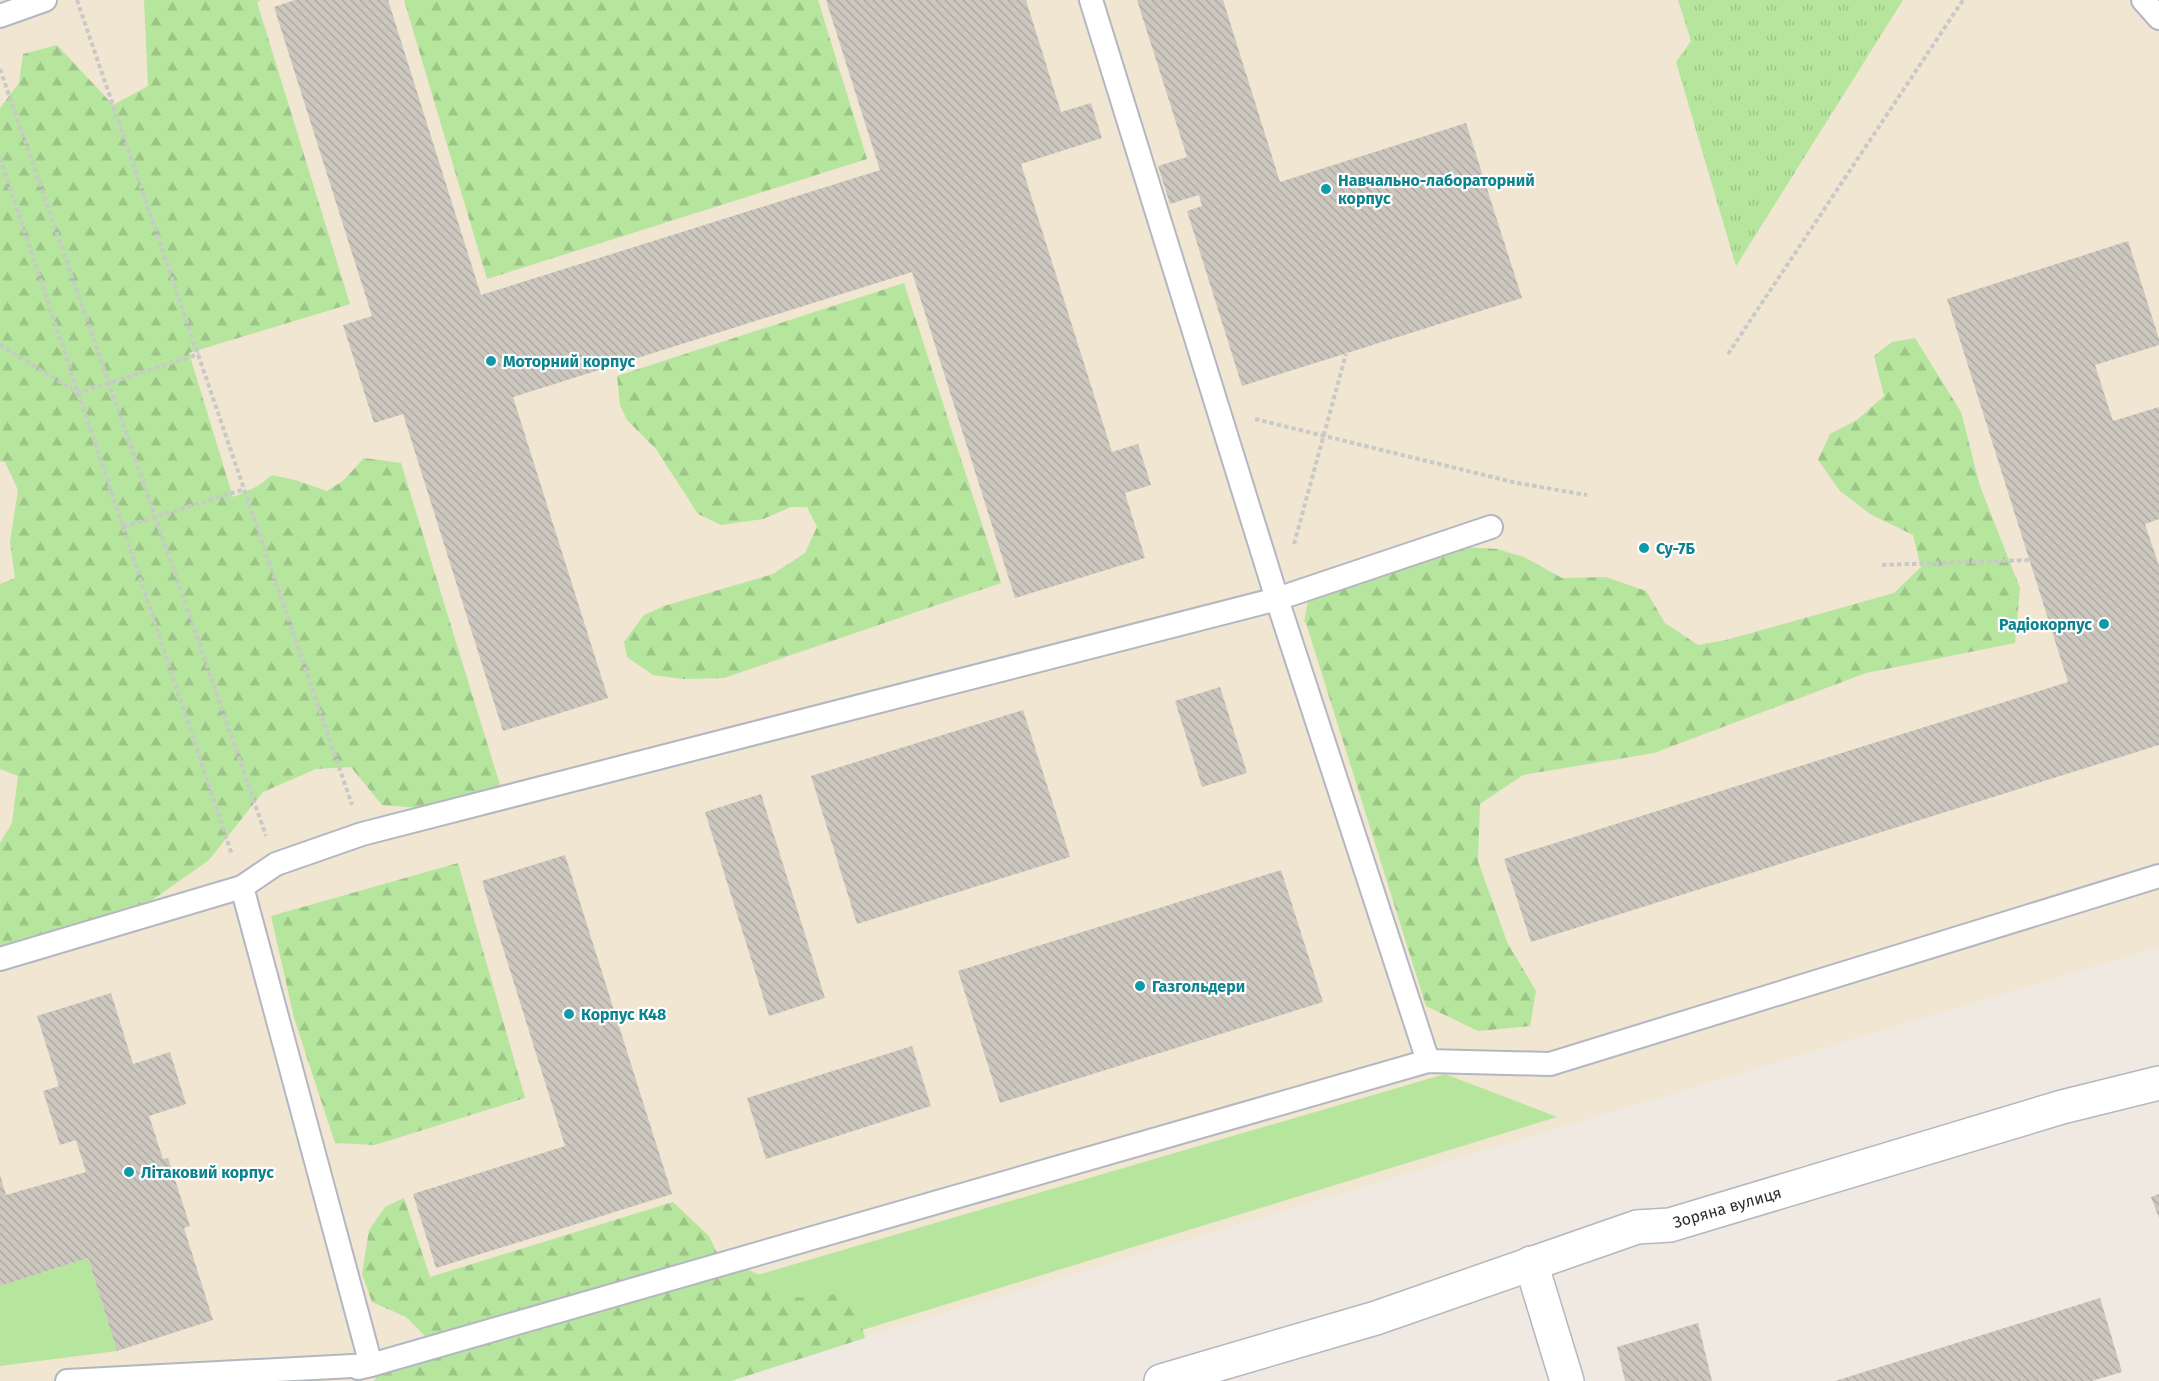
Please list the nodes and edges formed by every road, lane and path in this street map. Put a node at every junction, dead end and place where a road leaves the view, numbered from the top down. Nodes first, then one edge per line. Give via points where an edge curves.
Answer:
1 (45, 0) edge
2 (77, 0) edge
3 (1091, 0) edge
4 (1964, 0) edge
5 (2143, 0) edge
6 (0, 16) edge
7 (2159, 18) edge
8 (0, 69) edge
9 (0, 158) edge
10 (0, 345) edge
11 (199, 354) junction
12 (1346, 354) dead end
13 (1728, 354) dead end
14 (108, 383) junction
15 (78, 393) junction
16 (1219, 412) junction
17 (1323, 436) junction
18 (245, 489) junction
19 (1587, 495) dead end
20 (154, 518) junction
21 (123, 527) junction
22 (1491, 527) dead end
23 (1294, 546) dead end
24 (2029, 560) dead end
25 (1882, 565) dead end
26 (1277, 599) junction
27 (362, 834) junction
28 (276, 864) junction
29 (2159, 876) edge
30 (242, 887) junction
31 (0, 958) edge
32 (1428, 1061) junction
33 (2159, 1083) edge
34 (1531, 1263) junction
35 (371, 1365) junction
36 (67, 1381) edge
37 (309, 1381) edge
38 (1161, 1381) edge
39 (1567, 1381) edge

1 - 6 lane
2 - 11 path
3 - 16 lane
4 - 13 path
5 - 7 lane
8 - 14 path
9 - 15 path
10 - 15 path
11 - 14 path
11 - 18 path
12 - 17 path
14 - 15 path
14 - 20 path
15 - 21 path
16 - 17 path
16 - 26 lane
17 - 19 path via 1517,483
17 - 23 path
18 - 20 path
18 - 27 path
20 - 21 path
20 - 28 path
21 - 30 path
22 - 26 lane
24 - 25 path
26 - 27 lane
26 - 32 lane
27 - 28 lane
28 - 30 lane
29 - 32 lane via 1550,1064
30 - 31 lane
30 - 35 lane
32 - 35 lane
33 - 34 street, Зоряна вулиця via 2062,1107 1670,1225 1637,1227
34 - 38 street, Зоряна вулиця via 1376,1318
34 - 39 street
35 - 36 lane
35 - 37 lane

